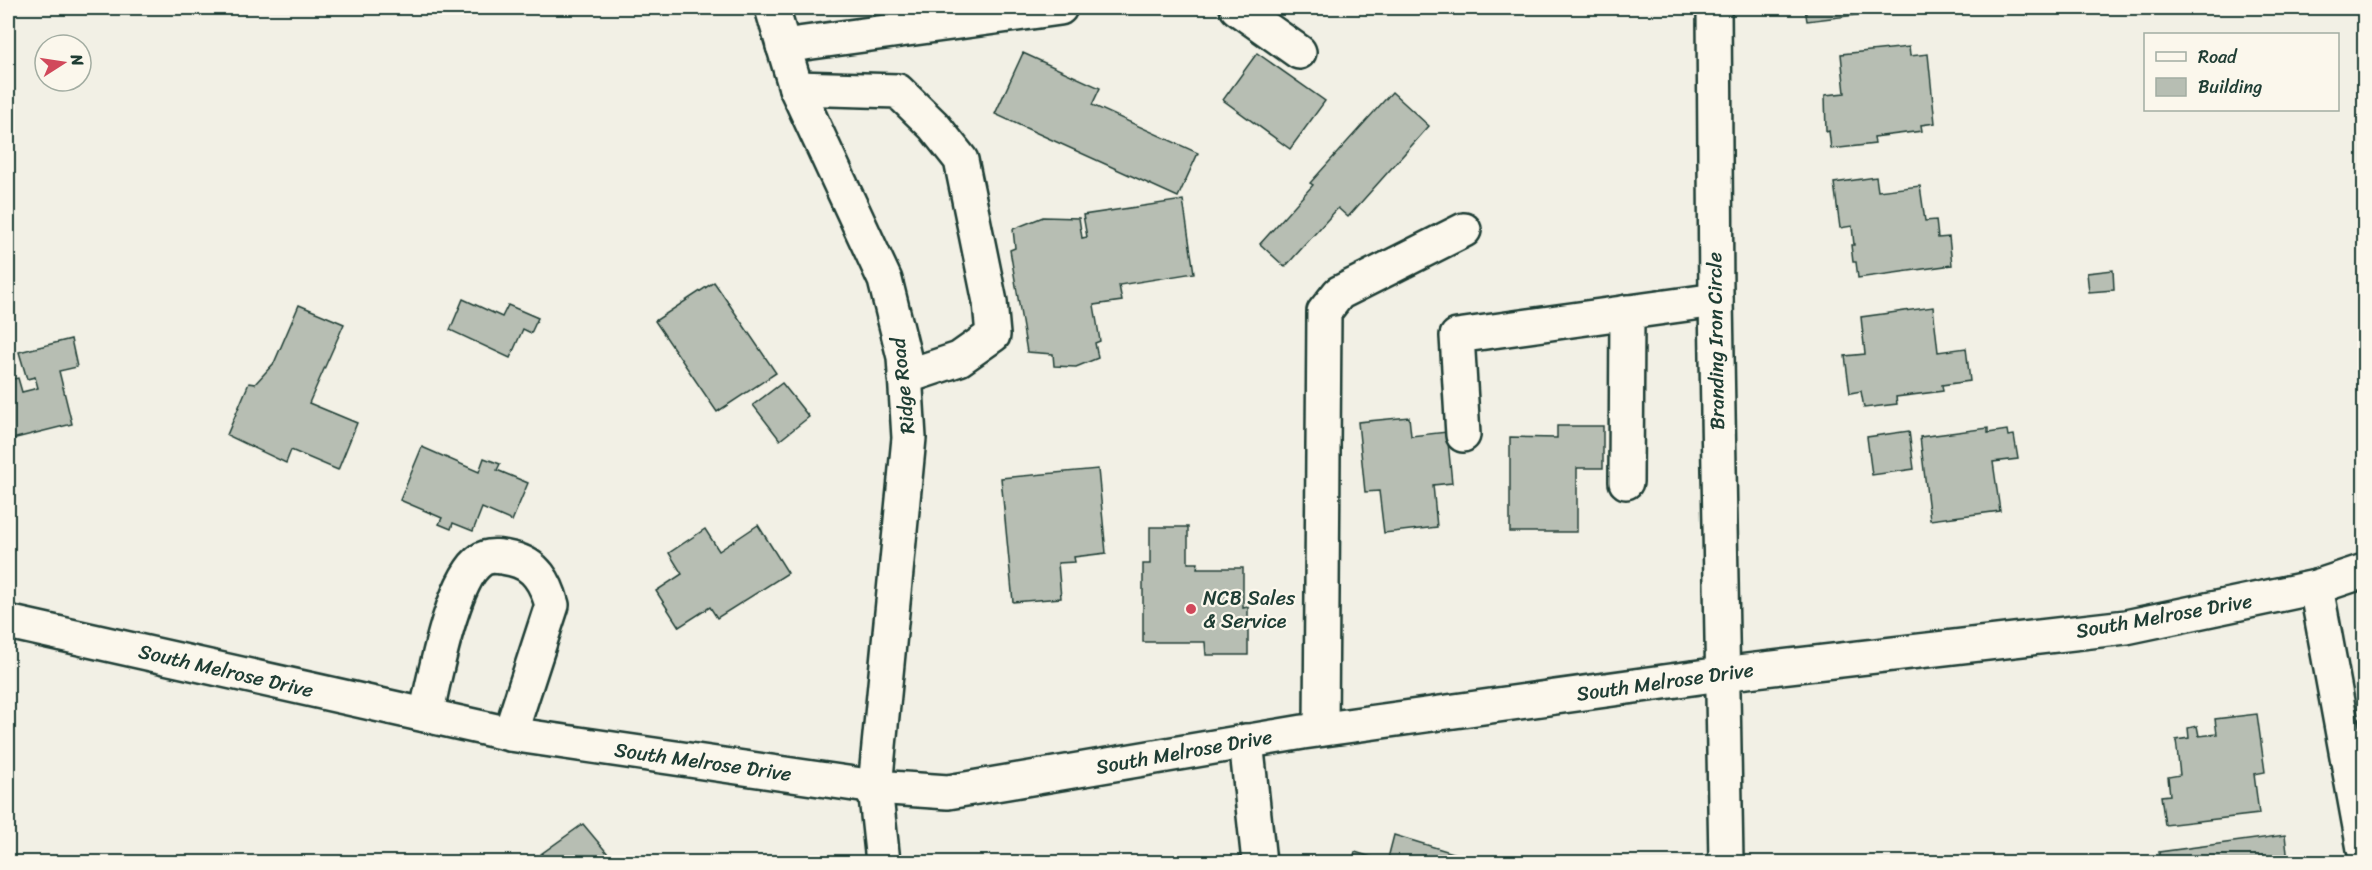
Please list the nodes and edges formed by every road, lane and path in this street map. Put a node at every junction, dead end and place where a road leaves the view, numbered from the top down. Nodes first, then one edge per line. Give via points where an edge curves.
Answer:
1 (772, 8) edge
2 (1060, 8) edge
3 (1237, 8) edge
4 (1714, 8) edge
5 (783, 46) junction
6 (1299, 52) dead end
7 (796, 88) junction
8 (1464, 230) dead end
9 (1716, 300) junction
10 (1627, 312) junction
11 (905, 377) junction
12 (1463, 435) dead end
13 (1626, 482) dead end
14 (2364, 571) edge
15 (2316, 586) junction
16 (8, 622) edge
17 (1721, 674) junction
18 (426, 715) junction
19 (1322, 729) junction
20 (510, 734) junction
21 (1246, 741) junction
22 (874, 787) junction
23 (2364, 849) edge
24 (883, 862) edge
25 (1259, 862) edge
26 (1726, 862) edge

1 - 5 main road, Ridge Road
2 - 5 main road
3 - 6 main road
4 - 9 main road, Branding Iron Circle
5 - 7 main road, Ridge Road
7 - 11 main road, Ridge Road via 885,280 904,357
7 - 11 main road via 898,90 962,160 993,335 959,359
8 - 19 main road via 1339,293 1324,312
9 - 10 main road
9 - 17 main road, Branding Iron Circle
10 - 12 main road via 1457,336
10 - 13 main road
11 - 22 main road, Ridge Road via 909,438
14 - 15 main road, South Melrose Drive
15 - 17 main road, South Melrose Drive via 2126,627
15 - 23 main road
16 - 18 main road, South Melrose Drive
17 - 19 main road, South Melrose Drive
17 - 26 main road, Branding Iron Circle
18 - 20 main road, South Melrose Drive
18 - 20 main road via 445,631 468,573 482,559 499,556 521,561 537,573 546,585 552,605
19 - 21 main road, South Melrose Drive
20 - 22 main road, South Melrose Drive
21 - 22 main road, South Melrose Drive via 948,792
21 - 25 main road
22 - 24 main road, Ridge Road

